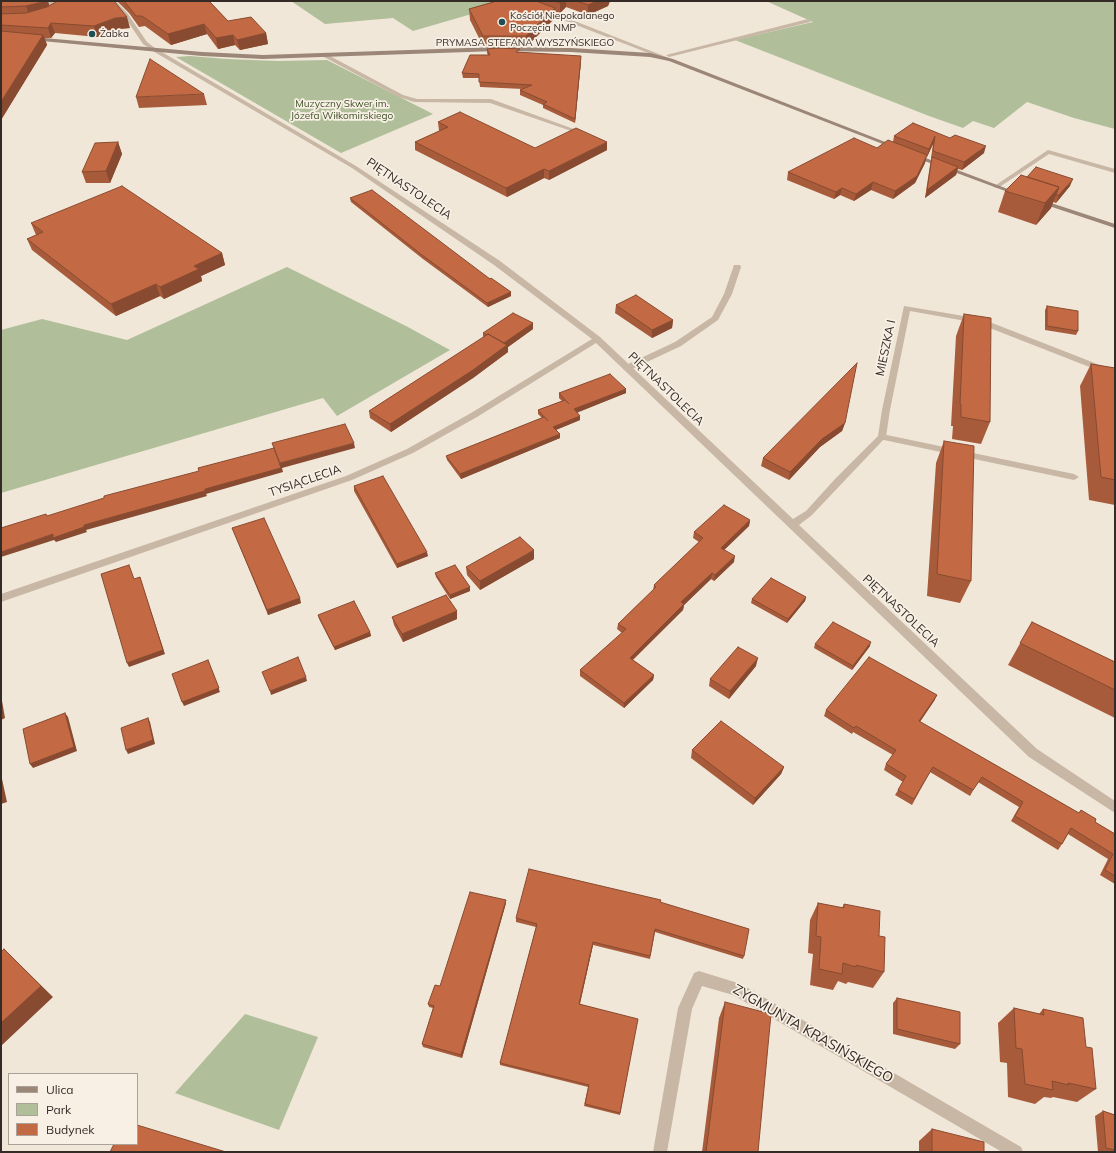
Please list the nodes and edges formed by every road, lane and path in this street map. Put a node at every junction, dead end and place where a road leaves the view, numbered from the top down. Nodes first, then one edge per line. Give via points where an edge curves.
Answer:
1 (51, 1) edge
2 (113, 1) edge
3 (533, 6) edge
4 (42, 17) edge
5 (808, 21) dead end
6 (27, 39) edge
7 (153, 49) junction
8 (326, 56) junction
9 (670, 57) junction
10 (579, 132) edge
11 (899, 149) edge
12 (906, 152) edge
13 (1115, 171) edge
14 (996, 187) junction
15 (1026, 197) edge
16 (1034, 199) edge
17 (1115, 226) edge
18 (737, 267) dead end
19 (596, 339) junction
20 (627, 368) junction
21 (1115, 374) edge
22 (882, 438) junction
23 (1074, 477) dead end
24 (792, 525) junction
25 (1, 598) edge
26 (1115, 808) edge
27 (660, 1152) edge
28 (1016, 1152) edge

1 - 4 street via 56,11
2 - 7 street, PIĘTNASTOLECIA via 145,43
3 - 9 street
5 - 9 street
6 - 7 street, PRYMASA STEFANA WYSZYŃSKIEGO
7 - 8 street, PRYMASA STEFANA WYSZYŃSKIEGO via 263,57
7 - 19 street, PIĘTNASTOLECIA via 354,167 497,263
8 - 9 street, PRYMASA STEFANA WYSZYŃSKIEGO via 413,51 572,50
8 - 10 street via 401,96 416,101 490,100
9 - 11 street, PRYMASA STEFANA WYSZYŃSKIEGO
12 - 14 street
13 - 14 street via 1048,152
14 - 15 street
16 - 17 street
18 - 20 street via 728,294 715,318 678,344
19 - 20 street, PIĘTNASTOLECIA
19 - 25 street, TYSIĄCLECIA via 474,415 410,451 349,478
20 - 24 street, PIĘTNASTOLECIA
21 - 22 street, MIESZKA I via 979,321 907,308
22 - 23 street
22 - 24 street via 809,512
24 - 26 street, PIĘTNASTOLECIA via 1033,753
27 - 28 street, ZYGMUNTA KRASIŃSKIEGO via 684,1008 699,978 736,989

